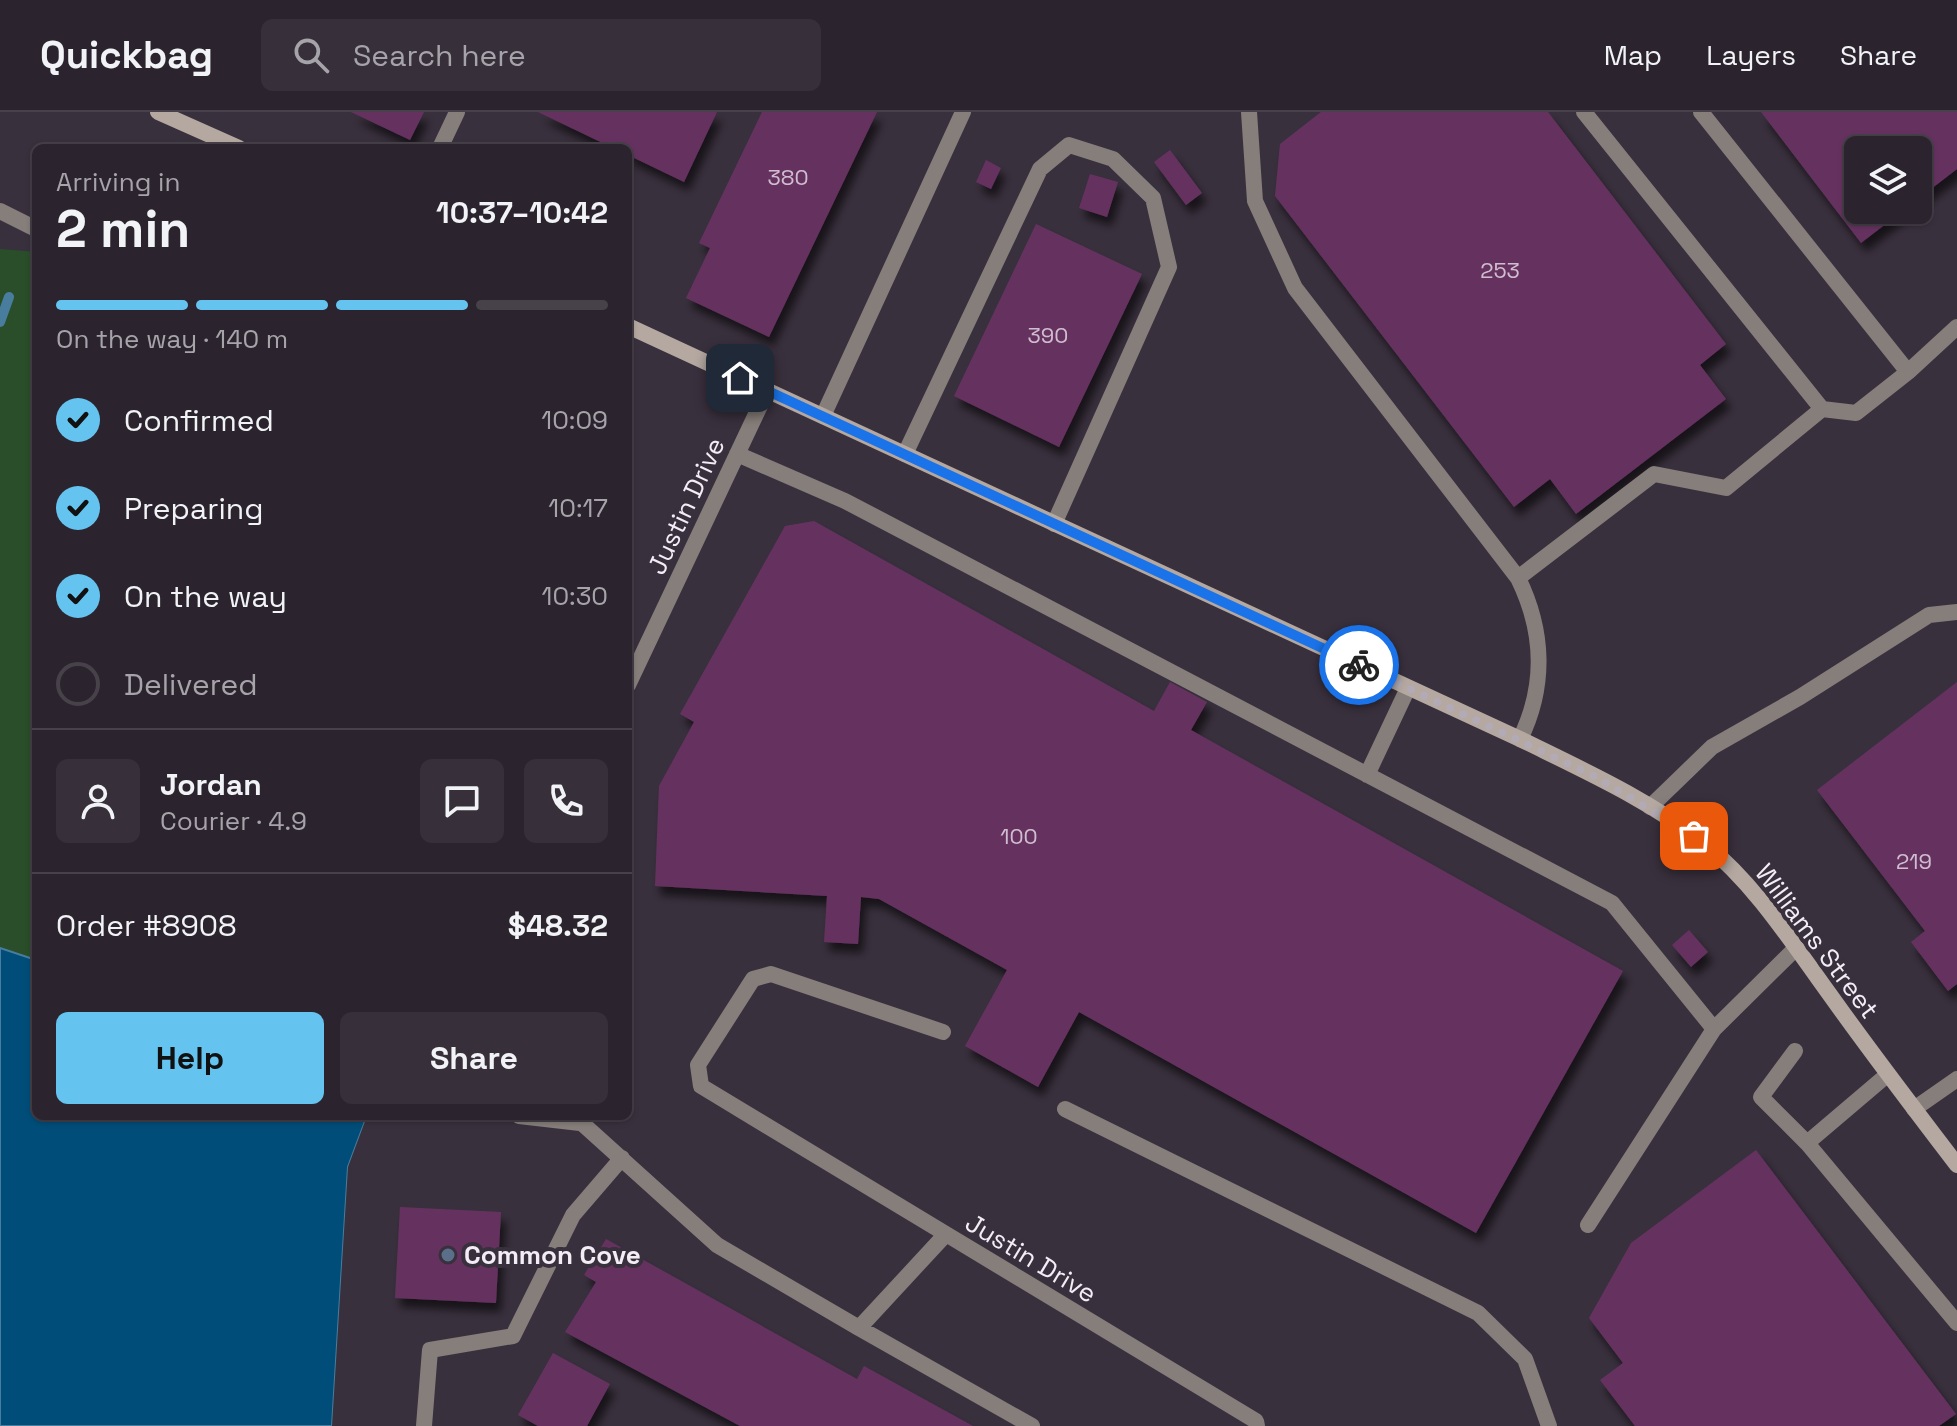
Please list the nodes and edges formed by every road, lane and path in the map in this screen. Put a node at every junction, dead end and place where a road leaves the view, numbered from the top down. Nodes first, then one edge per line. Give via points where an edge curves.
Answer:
1 (158, 112) edge
2 (457, 112) edge
3 (963, 112) edge
4 (1249, 112) edge
5 (1584, 112) edge
6 (1701, 112) edge
7 (227, 144) edge
8 (442, 144) edge
9 (0, 211) edge
10 (32, 227) edge
11 (1957, 327) edge
12 (632, 328) edge
13 (1908, 372) junction
14 (767, 391) junction
15 (1822, 409) junction
16 (823, 416) junction
17 (737, 454) junction
18 (905, 454) junction
19 (1054, 524) junction
20 (1518, 578) junction
21 (1957, 612) edge
22 (632, 677) edge
23 (1408, 688) junction
24 (1520, 739) junction
25 (1367, 775) junction
26 (1650, 807) junction
27 (1796, 948) junction
28 (1714, 1029) junction
29 (943, 1032) dead end
30 (1795, 1051) dead end
31 (1887, 1075) junction
32 (1957, 1079) edge
33 (1065, 1109) dead end
34 (1914, 1109) junction
35 (578, 1120) edge
36 (1807, 1143) junction
37 (622, 1158) junction
38 (1957, 1165) edge
39 (1588, 1225) dead end
40 (946, 1234) junction
41 (1957, 1323) edge
42 (859, 1328) junction
43 (424, 1426) edge
44 (1032, 1426) edge
45 (1257, 1426) edge
46 (1549, 1426) edge

1 - 7 main road
2 - 8 lane
3 - 16 lane
4 - 20 lane via 1255,201 1295,288
5 - 15 lane
6 - 13 lane
9 - 10 lane
11 - 13 lane
12 - 14 main road, Williams Street
13 - 15 lane via 1856,413
14 - 16 main road, Williams Street
14 - 17 lane, Justin Drive
15 - 20 lane via 1726,488 1654,474
16 - 18 main road, Williams Street
17 - 22 lane, Justin Drive
17 - 25 lane via 845,501
18 - 19 main road, Williams Street
18 - 19 lane via 1040,169 1069,145 1113,159 1153,198 1169,267
19 - 23 main road, Williams Street
20 - 24 lane via 1532,613 1540,659 1534,703
21 - 26 lane via 1929,615 1712,747
23 - 24 main road, Williams Street
23 - 25 lane
24 - 26 main road, Williams Street
25 - 28 lane via 1612,903
26 - 27 main road, Williams Street via 1708,846
27 - 28 lane
27 - 31 main road, Williams Street
28 - 39 lane
29 - 40 lane via 771,974 753,979 698,1065 701,1086
30 - 36 lane via 1761,1097
31 - 34 main road, Williams Street
31 - 36 lane
32 - 34 lane
33 - 46 lane via 1478,1313 1525,1359
34 - 38 main road, Williams Street
35 - 37 lane
36 - 41 lane
37 - 42 lane via 717,1245
37 - 43 lane via 573,1215 513,1336 430,1350
40 - 42 lane, Justin Drive
40 - 45 lane, Justin Drive
42 - 44 lane

